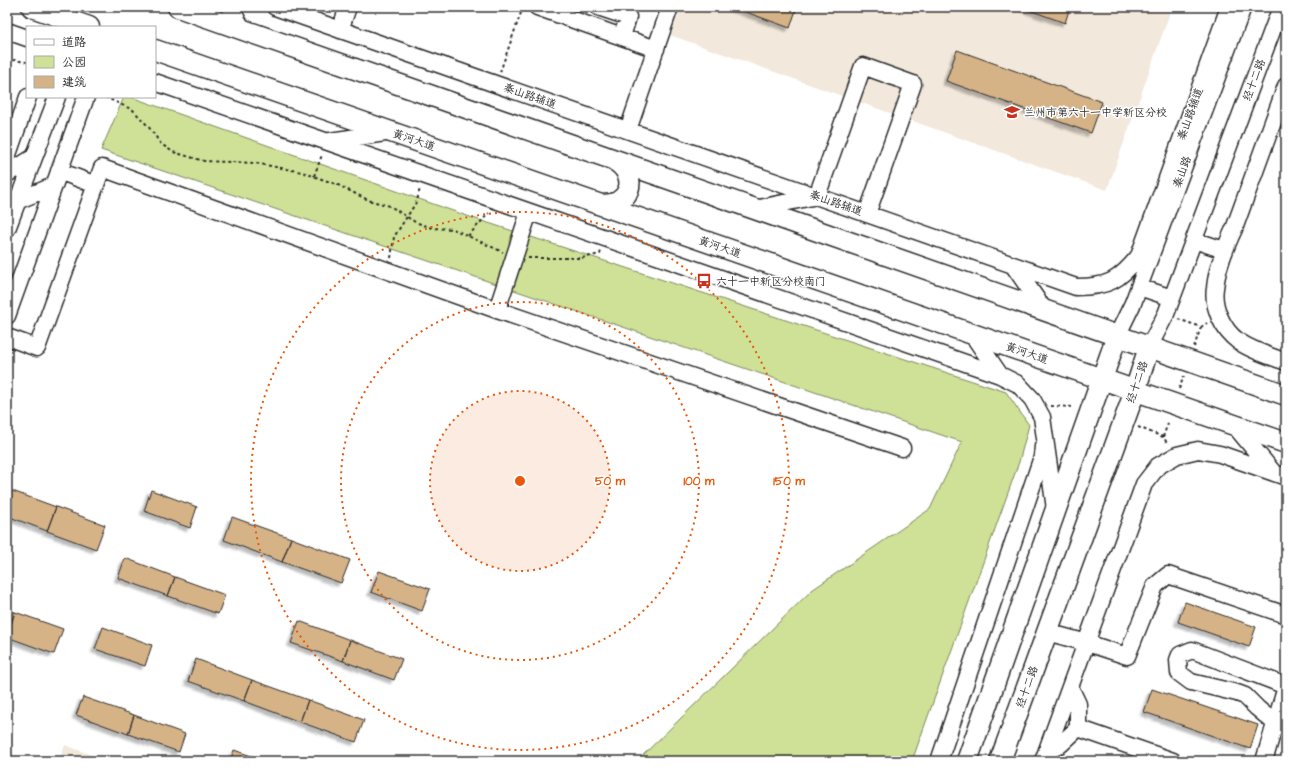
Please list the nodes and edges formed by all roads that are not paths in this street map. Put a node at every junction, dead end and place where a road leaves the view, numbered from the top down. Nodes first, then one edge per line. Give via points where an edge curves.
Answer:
1 (32, 7) edge
2 (178, 7) edge
3 (230, 7) edge
4 (275, 7) edge
5 (348, 7) edge
6 (537, 7) edge
7 (598, 7) edge
8 (670, 7) edge
9 (1229, 7) edge
10 (1243, 7) edge
11 (1281, 7) edge
12 (86, 26) edge
13 (243, 30) junction
14 (340, 30) junction
15 (7, 31) edge
16 (622, 37) junction
17 (26, 38) edge
18 (656, 49) junction
19 (156, 50) edge
20 (156, 82) edge
21 (1285, 92) edge
22 (28, 98) edge
23 (57, 98) edge
24 (86, 98) edge
25 (628, 130) junction
26 (392, 132) junction
27 (326, 142) junction
28 (7, 157) edge
29 (34, 157) junction
30 (614, 160) junction
31 (7, 174) edge
32 (56, 178) junction
33 (96, 185) junction
34 (817, 196) junction
35 (17, 201) junction
36 (598, 204) junction
37 (755, 209) junction
38 (529, 212) junction
39 (867, 214) junction
40 (7, 229) edge
41 (1194, 240) junction
42 (1224, 250) junction
43 (1013, 265) junction
44 (1139, 287) junction
45 (1172, 298) junction
46 (497, 310) junction
47 (1045, 311) junction
48 (7, 316) edge
49 (972, 334) junction
50 (1117, 336) junction
51 (7, 337) edge
52 (1149, 347) junction
53 (1280, 360) edge
54 (1286, 372) edge
55 (1000, 375) junction
56 (1102, 379) junction
57 (1135, 391) junction
58 (1286, 395) edge
59 (1234, 425) junction
60 (1045, 437) junction
61 (1286, 443) edge
62 (902, 448) dead end
63 (1280, 474) edge
64 (1055, 509) junction
65 (1286, 615) edge
66 (1047, 632) junction
67 (1087, 643) junction
68 (1286, 686) edge
69 (1070, 688) junction
70 (1281, 722) edge
71 (1078, 728) junction
72 (1045, 756) edge
73 (938, 761) edge
74 (967, 761) edge
75 (1000, 761) edge
76 (1173, 761) edge
77 (1264, 761) edge

1 - 12 main road
2 - 13 main road
3 - 13 street
4 - 14 street, 秦山路辅道
5 - 14 street
6 - 16 street
7 - 16 street via 628,17
8 - 18 street
9 - 43 street, 秦山路辅道 via 1138,256 1128,271 1112,282 1095,287 1076,287
10 - 44 street, 秦山路
11 - 41 street, 经十二路
13 - 30 main road
14 - 25 street, 秦山路辅道
15 - 17 street
16 - 18 street
18 - 25 street
19 - 26 main road, 黄河大道
20 - 27 street
21 - 42 street
22 - 28 street
23 - 29 street
24 - 32 street
25 - 34 street, 秦山路辅道
26 - 27 street
26 - 36 main road, 黄河大道
27 - 38 street
29 - 31 street
29 - 35 street
30 - 36 main road via 627,170 629,186 621,200 606,206
30 - 37 main road
32 - 33 street
32 - 35 street
32 - 48 street
33 - 46 street via 102,168
33 - 51 street via 37,348
34 - 37 street
34 - 39 street, 秦山路辅道
34 - 39 street via 863,66 913,84
35 - 40 street
36 - 49 main road, 黄河大道
37 - 47 main road
38 - 46 street
38 - 55 street
39 - 43 street, 秦山路辅道
41 - 42 street
41 - 45 street, 经十二路
42 - 53 street via 1214,288 1216,308 1224,326 1237,341
43 - 47 street
44 - 45 street
44 - 50 street, 秦山路
45 - 52 street, 经十二路
46 - 62 street
47 - 50 main road
49 - 55 street
49 - 56 main road, 黄河大道
50 - 52 main road
50 - 56 main road
52 - 57 main road, 经十二路
52 - 58 main road
53 - 54 street
55 - 60 street via 1018,384 1032,399 1042,417
56 - 57 main road, 黄河大道
56 - 64 main road
57 - 59 main road, 黄河大道
57 - 66 main road, 经十二路
59 - 61 main road, 黄河大道
59 - 63 street
60 - 64 street
60 - 73 street via 1042,457
63 - 67 street via 1220,454 1198,450 1177,455 1158,466 1144,484
64 - 74 main road
65 - 67 street via 1168,575 1155,586 1127,656
66 - 67 street
66 - 75 main road, 经十二路
67 - 69 street
68 - 70 street
68 - 70 street via 1192,650 1180,656 1178,660 1179,673 1191,682 1245,696
69 - 71 street via 1078,704
69 - 72 street
70 - 77 street
71 - 72 street
71 - 76 street

